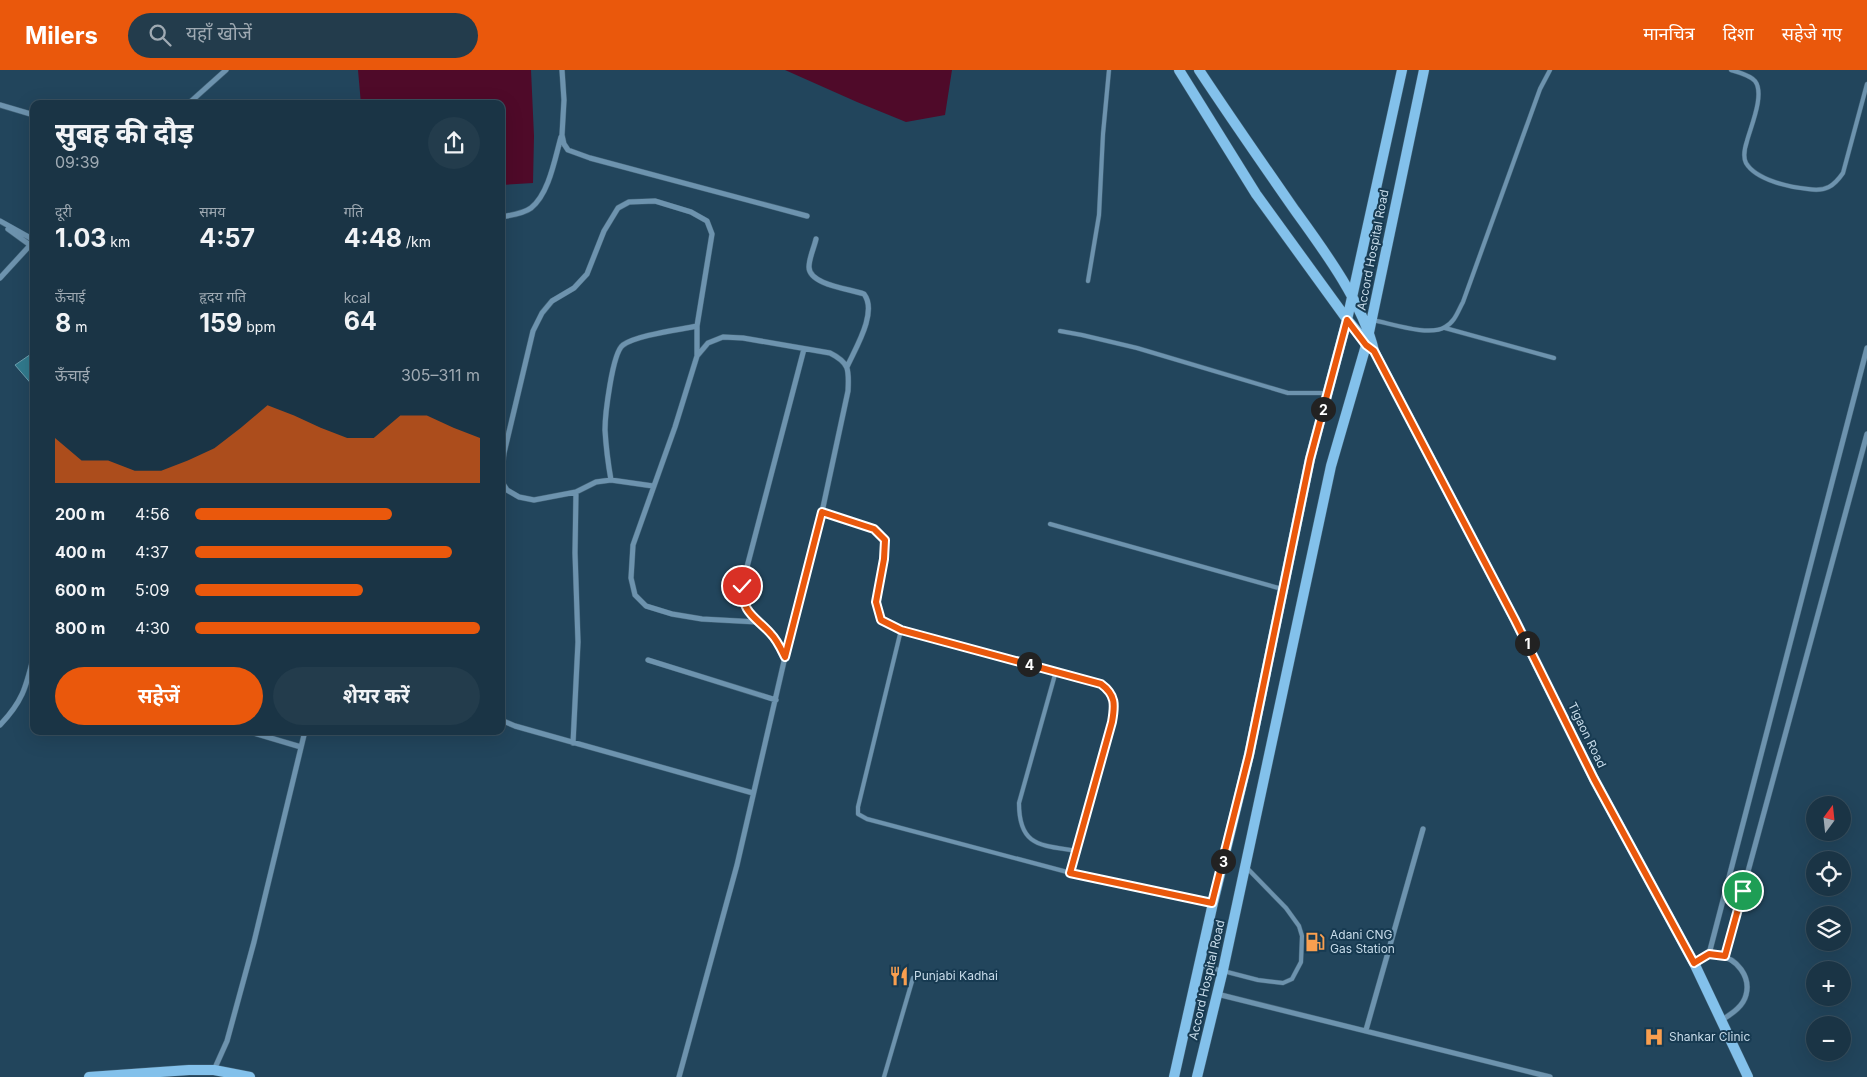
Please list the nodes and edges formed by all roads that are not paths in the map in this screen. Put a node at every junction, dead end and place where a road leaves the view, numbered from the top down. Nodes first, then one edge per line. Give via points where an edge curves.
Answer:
1 (226, 70) edge
2 (562, 70) edge
3 (1109, 70) edge
4 (1178, 70) edge
5 (1199, 70) edge
6 (1402, 70) edge
7 (1424, 70) edge
8 (1550, 70) edge
9 (1731, 70) edge
10 (1867, 84) edge
11 (192, 100) edge
12 (0, 105) edge
13 (30, 114) edge
14 (562, 135) junction
15 (505, 215) edge
16 (807, 216) dead end
17 (0, 222) edge
18 (816, 239) dead end
19 (30, 241) edge
20 (30, 244) edge
21 (0, 278) edge
22 (1088, 281) dead end
23 (1352, 299) junction
24 (1347, 320) junction
25 (1372, 320) junction
26 (697, 326) junction
27 (1445, 328) junction
28 (1060, 331) dead end
29 (1370, 331) junction
30 (804, 348) junction
31 (1370, 348) junction
32 (1867, 348) edge
33 (697, 356) junction
34 (1554, 358) dead end
35 (847, 366) junction
36 (1328, 393) junction
37 (1867, 434) edge
38 (505, 449) edge
39 (611, 480) junction
40 (505, 486) edge
41 (654, 486) junction
42 (576, 492) junction
43 (822, 512) junction
44 (1050, 524) dead end
45 (1283, 589) junction
46 (757, 622) junction
47 (901, 630) junction
48 (785, 657) junction
49 (648, 660) dead end
50 (1056, 671) junction
51 (30, 676) edge
52 (776, 700) junction
53 (505, 722) edge
54 (0, 725) edge
55 (260, 735) edge
56 (304, 735) edge
57 (573, 742) junction
58 (301, 747) junction
59 (753, 794) junction
60 (1423, 830) dead end
61 (1077, 851) junction
62 (1246, 867) junction
63 (1070, 873) junction
64 (1212, 903) junction
65 (1709, 954) junction
66 (1725, 956) junction
67 (1694, 963) junction
68 (1199, 965) junction
69 (1223, 970) junction
70 (912, 978) dead end
71 (1216, 994) junction
72 (1722, 1020) junction
73 (1366, 1030) junction
74 (214, 1070) junction
75 (89, 1077) edge
76 (250, 1077) edge
77 (679, 1077) edge
78 (884, 1077) edge
79 (1174, 1077) edge
80 (1197, 1077) edge
81 (1550, 1077) edge
82 (1748, 1077) edge

1 - 11 street
2 - 14 street
3 - 22 lane via 1100,215
4 - 24 street via 1256,194
5 - 23 street via 1329,258
6 - 23 street
7 - 25 street, Accord Hospital Road
8 - 27 lane via 1540,89 1463,302
9 - 10 lane via 1754,81 1759,92 1745,148 1745,162 1755,174 1810,190 1835,184 1843,172
12 - 13 street
14 - 15 street via 553,168 538,200 530,209
14 - 16 street via 564,144 574,154
17 - 19 street
18 - 35 street via 809,266 813,276 827,284 864,294 868,300 868,319
20 - 21 street
23 - 24 street
23 - 29 street
24 - 31 street
24 - 36 street
25 - 27 lane via 1423,330
25 - 29 street, Accord Hospital Road
26 - 33 street
26 - 38 street via 712,234 707,221 691,212 655,201 629,202 618,208 604,231 587,274 574,288 552,301 533,331
26 - 39 street via 637,339 620,347 613,371 605,428
27 - 34 lane
28 - 36 lane via 1129,346 1288,393
29 - 31 street
30 - 33 street via 723,337 708,343
30 - 35 street via 830,353
30 - 46 street via 742,586 742,600
31 - 62 street, Accord Hospital Road via 1331,466
31 - 67 street, Tigaon Road via 1515,620 1594,779
32 - 65 street
33 - 41 street
35 - 43 street via 848,391
36 - 45 street via 1310,459
37 - 66 street
39 - 41 street
39 - 42 street via 596,482
40 - 42 street via 519,497 534,500
41 - 46 street via 633,544 631,578 635,595 646,606 672,614
42 - 57 street via 578,642
43 - 47 lane via 874,529 885,540 876,602 881,620
43 - 48 street
44 - 45 lane
45 - 64 street via 1249,755
46 - 48 street via 773,636
47 - 50 lane
47 - 63 lane via 858,814
48 - 52 street
49 - 52 street
50 - 61 lane via 1101,684 1113,696 1115,706
50 - 61 lane via 1020,795 1019,814 1021,827 1028,837 1039,844
51 - 54 street via 14,709
52 - 59 street
53 - 57 street
55 - 58 street
56 - 58 street
57 - 59 street
58 - 74 street via 254,942 227,1041
59 - 77 street
60 - 73 street
61 - 63 lane
62 - 69 street, Accord Hospital Road
62 - 69 lane via 1299,926 1301,962 1292,979 1283,983
63 - 64 lane
64 - 68 street
65 - 66 street
65 - 67 street
66 - 72 street via 1737,963 1747,985 1741,1005
67 - 72 street, Tigaon Road
68 - 69 lane
68 - 79 street
69 - 71 street, Accord Hospital Road
70 - 78 lane
71 - 73 street
71 - 80 street, Accord Hospital Road
72 - 82 street, Tigaon Road
73 - 81 street
74 - 75 street
74 - 76 street

